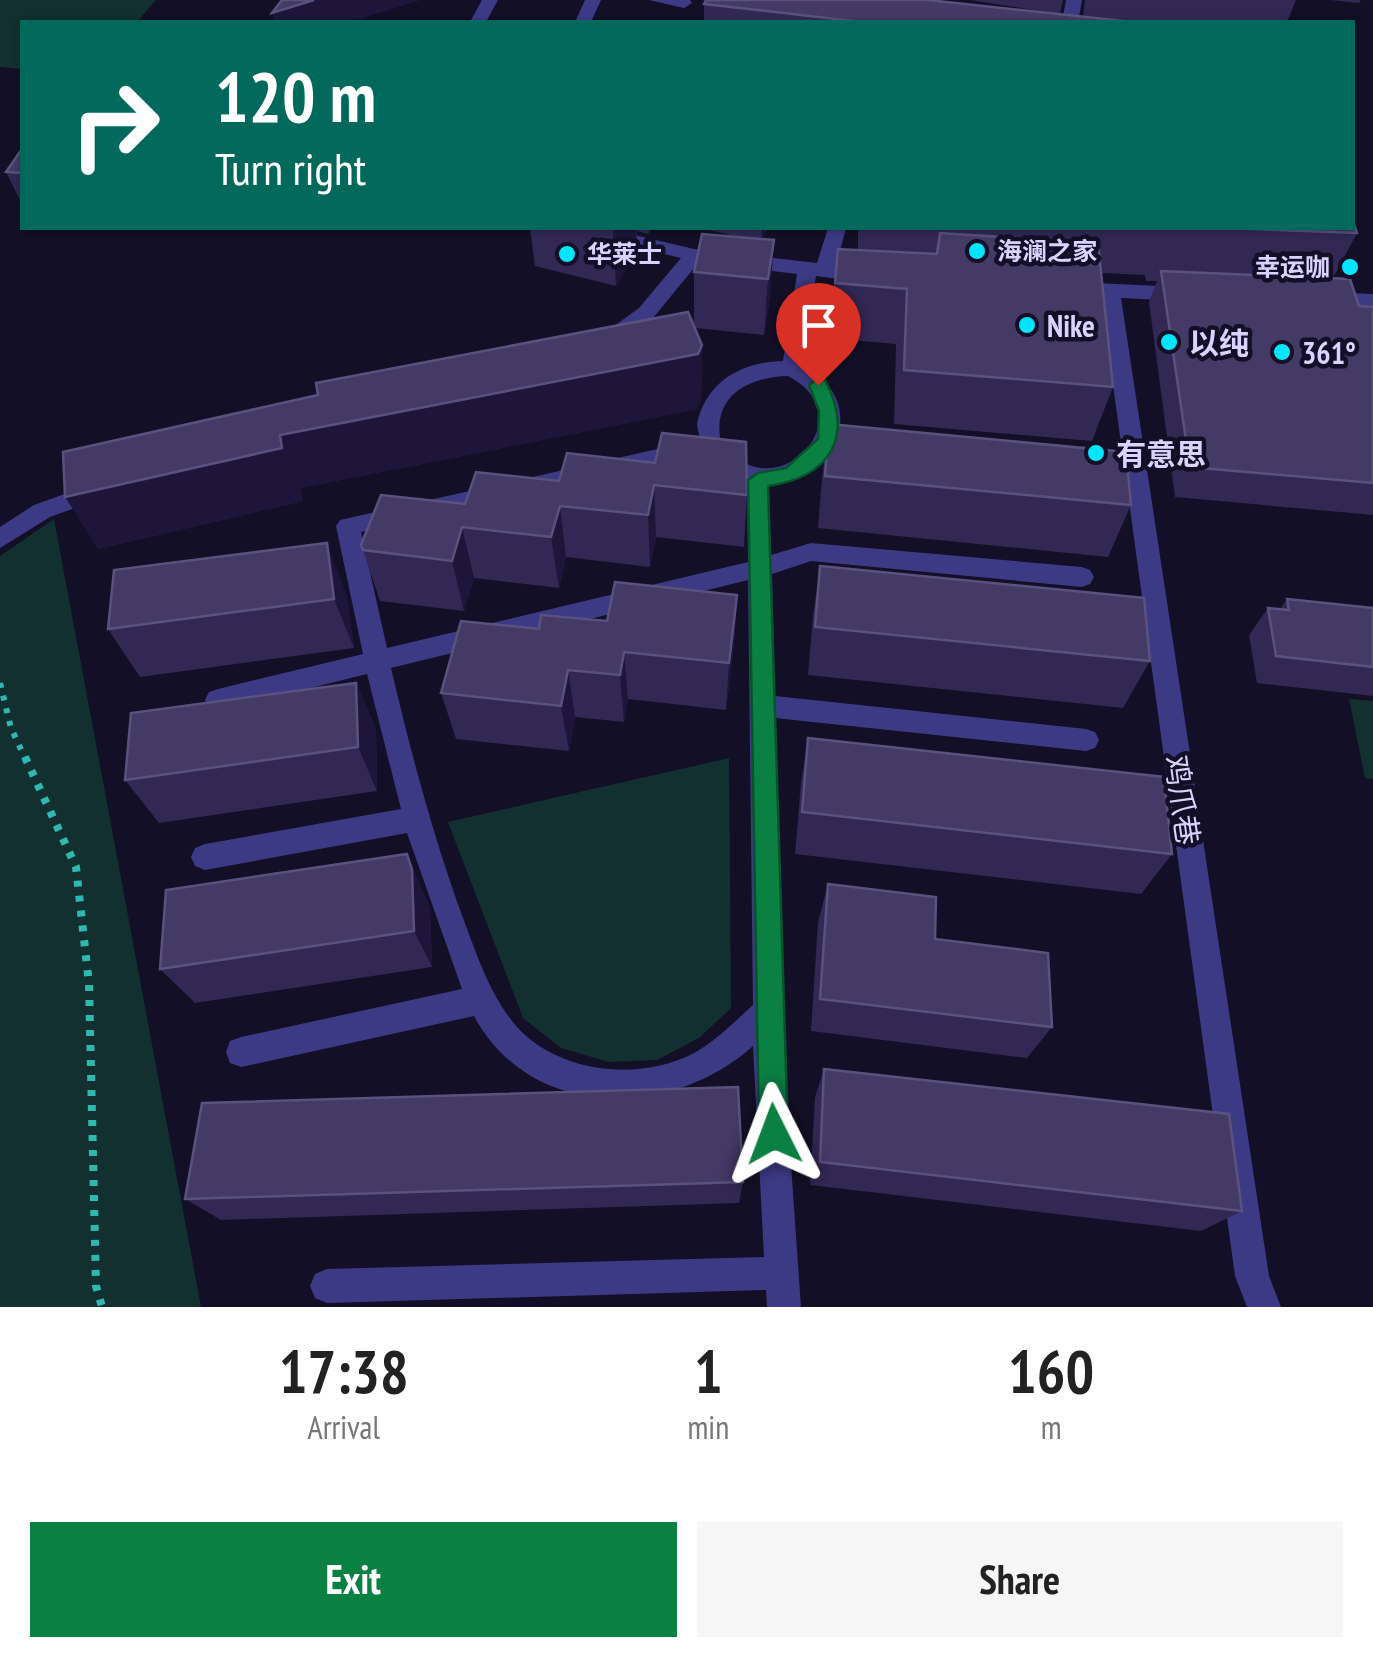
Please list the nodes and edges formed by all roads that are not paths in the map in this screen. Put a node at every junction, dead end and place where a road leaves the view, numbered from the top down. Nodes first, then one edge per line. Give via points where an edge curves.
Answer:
1 (658, 0) edge
2 (684, 3) dead end
3 (589, 230) edge
4 (836, 230) edge
5 (694, 255) junction
6 (816, 272) junction
7 (881, 276) edge
8 (1072, 289) edge
9 (1110, 292) junction
10 (1204, 295) edge
11 (1298, 298) edge
12 (1373, 301) edge
13 (588, 352) edge
14 (792, 368) junction
15 (712, 444) junction
16 (758, 480) junction
17 (117, 484) edge
18 (0, 539) edge
19 (760, 568) junction
20 (1082, 577) dead end
21 (377, 661) junction
22 (218, 700) edge
23 (763, 706) junction
24 (1086, 740) dead end
25 (416, 819) junction
26 (205, 856) dead end
27 (480, 1000) junction
28 (768, 1012) junction
29 (241, 1052) dead end
30 (782, 1273) junction
31 (327, 1286) dead end
32 (784, 1307) edge
33 (1264, 1307) edge

1 - 2 street
3 - 5 street
4 - 6 street
5 - 6 street
5 - 13 street via 646,313
6 - 7 street
6 - 14 street
8 - 9 street
9 - 10 street
9 - 33 street, 鸡爪巷 via 1252,1276
11 - 12 street
14 - 15 street via 733,380 714,401 707,424
14 - 16 street via 818,385 829,411 828,440 792,475
15 - 16 street via 730,466
15 - 21 street via 348,526
16 - 19 street
17 - 18 street via 42,511
19 - 20 street via 811,552
19 - 21 street
19 - 23 street
21 - 22 street
21 - 25 street
23 - 24 street
23 - 28 street
25 - 26 street
25 - 27 street
27 - 28 street via 518,1048 562,1075 609,1086 660,1082 706,1064
27 - 29 street
28 - 30 street
30 - 31 street
30 - 32 street

